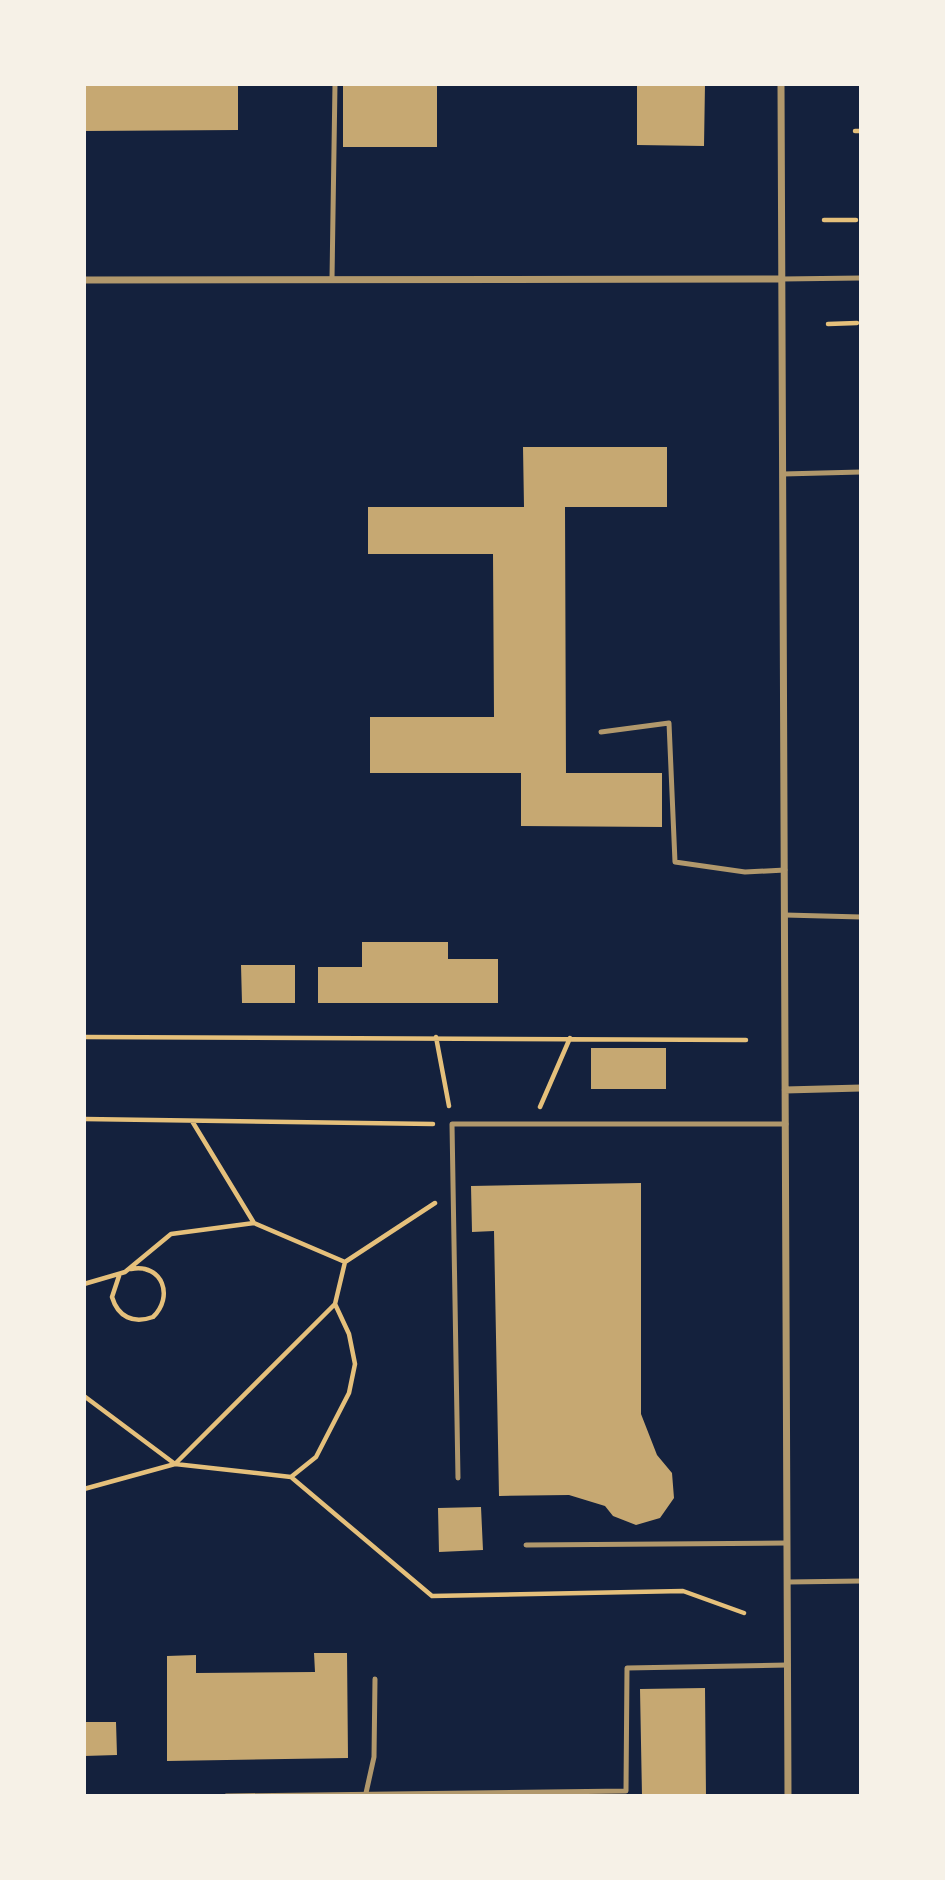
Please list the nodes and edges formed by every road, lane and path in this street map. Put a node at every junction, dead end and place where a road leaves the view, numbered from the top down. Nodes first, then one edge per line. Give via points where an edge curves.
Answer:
1 (335, 84) edge
2 (781, 84) edge
3 (824, 220) dead end
4 (856, 220) dead end
5 (861, 278) edge
6 (84, 279) edge
7 (332, 279) junction
8 (782, 279) junction
9 (857, 323) dead end
10 (828, 324) dead end
11 (861, 472) edge
12 (783, 474) junction
13 (601, 732) dead end
14 (785, 870) junction
15 (785, 915) junction
16 (861, 917) edge
17 (84, 1037) edge
18 (436, 1037) junction
19 (570, 1038) junction
20 (746, 1040) dead end
21 (861, 1088) edge
22 (785, 1090) junction
23 (84, 1119) edge
24 (192, 1121) junction
25 (452, 1124) junction
26 (533, 1124) junction
27 (786, 1124) junction
28 (453, 1191) junction
29 (254, 1223) junction
30 (345, 1262) junction
31 (130, 1269) junction
32 (119, 1275) junction
33 (84, 1284) edge
34 (335, 1304) junction
35 (84, 1396) edge
36 (175, 1464) junction
37 (291, 1477) junction
38 (458, 1478) dead end
39 (84, 1489) edge
40 (788, 1543) junction
41 (526, 1545) dead end
42 (788, 1581) junction
43 (861, 1581) edge
44 (744, 1613) dead end
45 (788, 1665) junction
46 (375, 1679) dead end
47 (366, 1793) junction
48 (338, 1795) edge
49 (226, 1796) edge
50 (789, 1796) edge

1 - 7 lane
2 - 8 street
3 - 4 path
5 - 8 lane
6 - 7 street
7 - 8 street
8 - 12 street
9 - 10 path
11 - 12 lane
12 - 14 street
13 - 14 lane via 669,723 675,862 745,872
14 - 15 street
15 - 16 lane
15 - 22 street
17 - 18 path
18 - 19 path
18 - 25 path
19 - 20 path
19 - 26 path
21 - 22 street
22 - 27 street
23 - 24 path
24 - 25 path
24 - 29 path
25 - 26 lane
25 - 28 lane
26 - 27 lane
27 - 40 street
28 - 30 path
28 - 38 lane
29 - 30 path
29 - 31 path via 171,1234
30 - 34 path
31 - 32 path
31 - 32 path via 147,1269 164,1286 164,1302 153,1317 136,1320 120,1313 112,1297
32 - 33 path
34 - 36 path
34 - 37 path via 349,1334 355,1364 349,1393 316,1457
35 - 36 path
36 - 37 path
36 - 39 path
37 - 44 path via 432,1596 683,1591
40 - 41 lane
40 - 42 street
42 - 43 lane
42 - 45 street
45 - 47 lane via 627,1668 626,1791
45 - 50 street
46 - 47 lane via 374,1757
47 - 48 lane
48 - 49 lane

